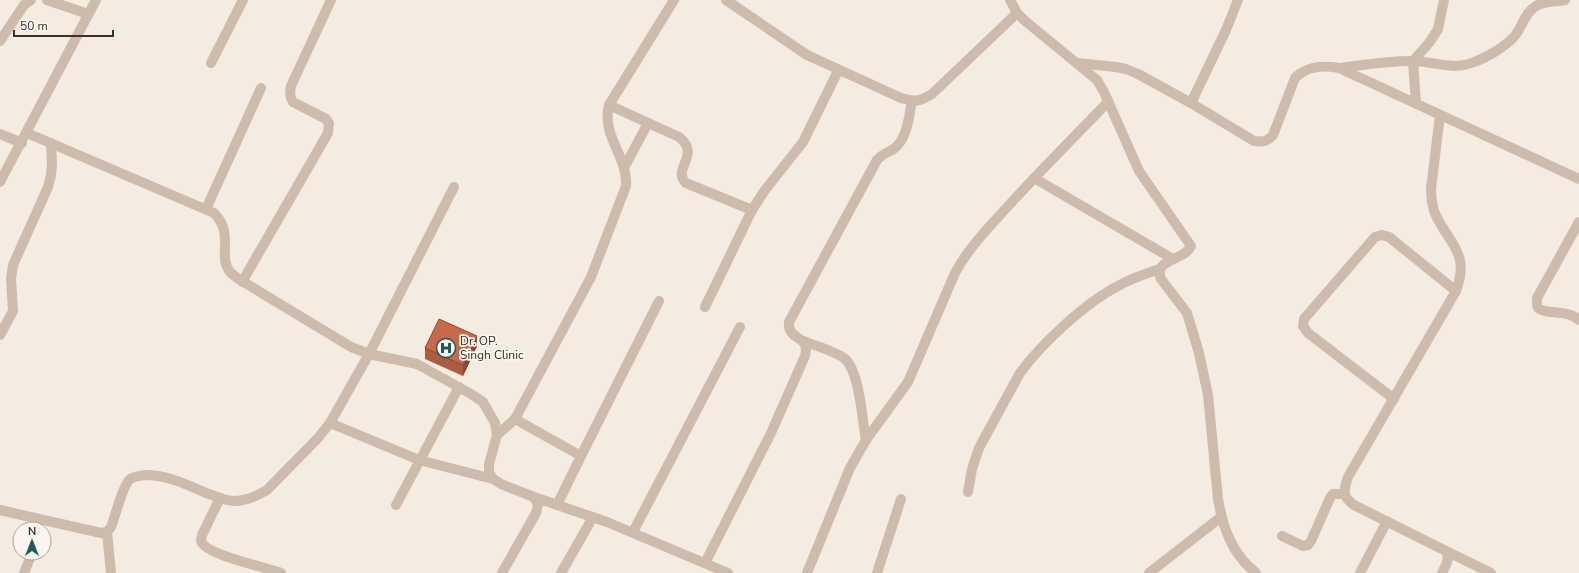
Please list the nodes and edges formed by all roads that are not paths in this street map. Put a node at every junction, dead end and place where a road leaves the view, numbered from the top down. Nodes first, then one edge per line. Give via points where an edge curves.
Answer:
1 (31, 0) edge
2 (47, 0) edge
3 (96, 0) edge
4 (243, 0) edge
5 (331, 0) edge
6 (674, 0) edge
7 (726, 0) edge
8 (1010, 0) edge
9 (1238, 0) edge
10 (1444, 0) edge
11 (1565, 0) edge
12 (1017, 12) junction
13 (88, 14) junction
14 (0, 41) edge
15 (1414, 61) junction
16 (211, 63) dead end
17 (1077, 63) junction
18 (1339, 68) junction
19 (838, 71) junction
20 (261, 88) dead end
21 (912, 101) junction
22 (1108, 102) junction
23 (1191, 103) junction
24 (1416, 104) junction
25 (609, 105) junction
26 (1440, 115) junction
27 (648, 123) junction
28 (27, 133) junction
29 (0, 134) edge
30 (22, 143) junction
31 (51, 143) junction
32 (624, 168) junction
33 (1034, 178) junction
34 (1579, 179) edge
35 (0, 182) edge
36 (454, 187) dead end
37 (206, 209) junction
38 (752, 210) junction
39 (1579, 222) edge
40 (1173, 259) junction
41 (1160, 269) junction
42 (242, 282) junction
43 (1456, 291) junction
44 (660, 301) dead end
45 (705, 307) dead end
46 (1579, 320) edge
47 (740, 326) dead end
48 (0, 335) edge
49 (804, 341) junction
50 (369, 354) junction
51 (459, 387) junction
52 (1394, 399) junction
53 (515, 419) junction
54 (330, 423) junction
55 (497, 435) junction
56 (866, 440) junction
57 (581, 456) junction
58 (420, 460) junction
59 (493, 479) junction
60 (968, 492) dead end
61 (1344, 494) junction
62 (534, 497) junction
63 (220, 498) junction
64 (901, 499) dead end
65 (558, 505) junction
66 (396, 506) dead end
67 (0, 510) edge
68 (593, 517) junction
69 (1221, 517) junction
70 (32, 521) edge
71 (1387, 522) junction
72 (52, 526) edge
73 (107, 532) junction
74 (633, 532) junction
75 (1282, 536) dead end
76 (1446, 552) junction
77 (29, 561) edge
78 (705, 563) junction
79 (24, 573) edge
80 (111, 573) edge
81 (281, 573) edge
82 (502, 573) edge
83 (561, 573) edge
84 (728, 573) edge
85 (806, 573) edge
86 (877, 573) edge
87 (1149, 573) edge
88 (1256, 573) edge
89 (1360, 573) edge
90 (1442, 573) edge
91 (1491, 573) edge

1 - 14 street via 24,5
2 - 13 street
3 - 13 street
4 - 16 street
5 - 42 street via 290,92 293,102 326,119 329,123 328,133
6 - 25 street
7 - 19 street via 794,47
8 - 12 street
9 - 23 street
10 - 15 street via 1438,29
11 - 15 street via 1541,3 1534,7 1513,38 1488,56 1474,62 1451,66
12 - 17 street
12 - 21 street via 932,94 920,101
13 - 28 street
15 - 18 street
15 - 24 street
17 - 22 street via 1097,80
17 - 23 street via 1126,69
18 - 23 street via 1312,67 1301,72 1295,78 1273,135 1262,142 1254,141
18 - 24 street
19 - 21 street
19 - 38 street via 803,142
20 - 37 street
21 - 49 street via 902,139 877,160 789,322 790,332
22 - 33 street
22 - 40 street via 1141,175 1191,246 1185,254
24 - 26 street
25 - 27 street
25 - 32 street via 606,116 608,128
26 - 34 street
26 - 43 street via 1431,190 1432,201 1437,217 1454,242 1461,265
27 - 32 street
27 - 38 street via 685,142 688,155 681,174 686,183
28 - 30 street
28 - 31 street
29 - 30 street
30 - 35 street
31 - 37 street
31 - 48 street via 51,175 48,187 13,265 13,311
32 - 53 street via 626,186 591,277
33 - 40 street
33 - 56 street via 963,259 908,382
36 - 50 street
37 - 42 street via 220,220 224,230 229,272
38 - 45 street
39 - 46 street via 1536,304 1543,310 1568,314
40 - 41 street via 1163,264
41 - 60 street via 1122,284 1095,300 1028,362 979,448
41 - 69 street via 1161,279 1187,313 1204,370
42 - 50 street via 351,347
43 - 52 street
43 - 52 street via 1389,237 1382,235 1375,237 1304,319 1303,326 1308,333
44 - 57 street
47 - 74 street
49 - 56 street via 842,357 850,364 855,378
49 - 78 street via 805,356 787,398
50 - 51 street via 417,364
50 - 54 street
51 - 55 street via 483,402 495,423
51 - 58 street
52 - 61 street via 1348,477
53 - 55 street
53 - 57 street
54 - 58 street
54 - 63 street via 267,490 247,500
55 - 59 street via 489,464 489,472
56 - 85 street via 850,468
57 - 65 street
58 - 59 street
58 - 66 street
59 - 62 street
61 - 71 street via 1354,505
61 - 75 street via 1333,494 1330,498 1308,545 1303,546
62 - 65 street
62 - 82 street via 538,505 536,513
63 - 73 street via 173,479 138,476 130,479 126,486
63 - 81 street via 202,535 201,541 204,546 222,556
64 - 86 street
65 - 68 street
67 - 70 street
68 - 74 street
68 - 83 street
69 - 87 street
69 - 88 street via 1235,550
71 - 76 street
71 - 89 street
72 - 73 street
73 - 80 street
74 - 78 street
76 - 90 street via 1447,563
76 - 91 street
77 - 79 street
78 - 84 street

